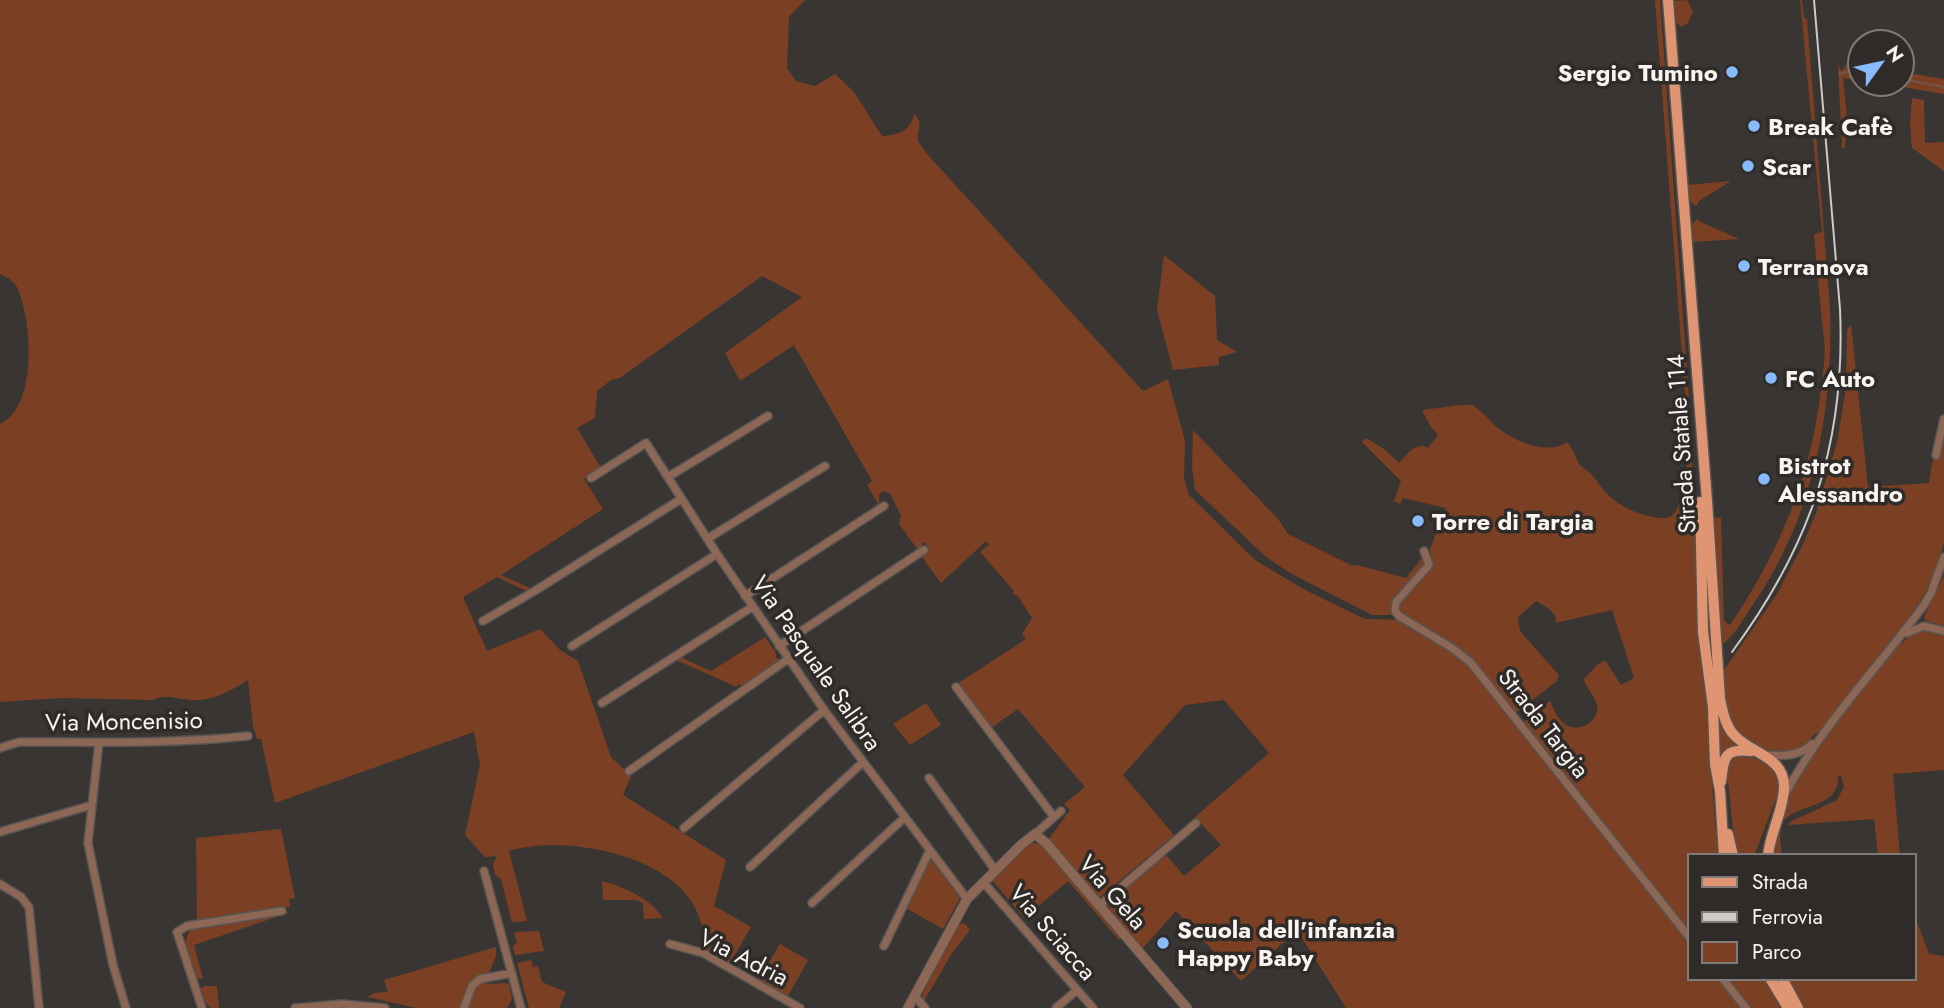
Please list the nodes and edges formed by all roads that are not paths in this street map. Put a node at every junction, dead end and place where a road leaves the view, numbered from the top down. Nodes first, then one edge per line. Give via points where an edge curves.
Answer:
1 (1665, 0) edge
2 (768, 416) dead end
3 (1944, 419) edge
4 (1936, 455) dead end
5 (825, 466) dead end
6 (668, 477) junction
7 (591, 478) dead end
8 (681, 499) junction
9 (884, 506) dead end
10 (707, 538) junction
11 (924, 550) dead end
12 (1424, 551) dead end
13 (717, 554) junction
14 (1944, 557) edge
15 (745, 596) junction
16 (752, 607) junction
17 (482, 621) dead end
18 (1944, 631) edge
19 (1899, 640) junction
20 (572, 646) dead end
21 (779, 646) junction
22 (788, 659) junction
23 (956, 687) dead end
24 (602, 703) dead end
25 (824, 710) junction
26 (1823, 734) junction
27 (248, 736) dead end
28 (99, 742) junction
29 (0, 748) edge
30 (1758, 753) junction
31 (863, 762) junction
32 (629, 771) dead end
33 (929, 778) dead end
34 (1720, 791) junction
35 (1783, 798) junction
36 (92, 805) junction
37 (1062, 811) dead end
38 (905, 817) junction
39 (1054, 817) junction
40 (1723, 818) junction
41 (1196, 823) dead end
42 (684, 828) dead end
43 (0, 832) edge
44 (1035, 834) junction
45 (930, 850) junction
46 (1724, 854) edge
47 (1732, 854) edge
48 (1768, 854) edge
49 (750, 867) dead end
50 (995, 870) junction
51 (484, 871) dead end
52 (984, 882) junction
53 (0, 884) edge
54 (967, 898) junction
55 (812, 903) dead end
56 (1099, 906) junction
57 (282, 911) dead end
58 (1688, 935) edge
59 (670, 944) dead end
60 (884, 946) dead end
61 (512, 973) junction
62 (1724, 980) edge
63 (1771, 980) edge
64 (1783, 980) edge
65 (1077, 990) junction
66 (915, 996) junction
67 (39, 1008) edge
68 (126, 1008) edge
69 (202, 1008) edge
70 (295, 1008) edge
71 (384, 1008) edge
72 (464, 1008) edge
73 (521, 1008) edge
74 (800, 1008) edge
75 (908, 1008) edge
76 (925, 1008) edge
77 (1056, 1008) edge
78 (1093, 1008) edge
79 (1187, 1008) edge
80 (1746, 1008) edge
81 (1788, 1008) edge
82 (1798, 1008) edge

1 - 30 main road, Strada Statale 114 via 1720,699 1730,730
1 - 34 main road, Strada Statale 114 via 1700,504 1703,632
2 - 6 street
3 - 4 street
5 - 10 street
6 - 7 street, Via Pasquale Salibra via 646,443
6 - 8 street, Via Pasquale Salibra
8 - 10 street, Via Pasquale Salibra
8 - 17 street
9 - 15 street
10 - 13 street, Via Pasquale Salibra
11 - 21 street
12 - 58 street, Strada Targia via 1429,565 1396,602 1395,611 1471,663
13 - 15 street, Via Pasquale Salibra
13 - 20 street
14 - 19 street via 1931,593
15 - 16 street, Via Pasquale Salibra
16 - 21 street, Via Pasquale Salibra
16 - 24 street
18 - 19 street via 1924,626
19 - 26 street
21 - 22 street, Via Pasquale Salibra
22 - 25 street, Via Pasquale Salibra
22 - 32 street
23 - 39 street
25 - 31 street, Via Pasquale Salibra
25 - 42 street
26 - 30 street via 1799,753
26 - 35 street
27 - 28 street, Via Moncenisio
28 - 29 street, Via Moncenisio via 19,742
28 - 36 street
30 - 34 main road via 1735,750 1727,754
30 - 35 main road, Strada Statale 114 via 1780,770
31 - 38 street, Via Pasquale Salibra
31 - 49 street
33 - 50 street
34 - 40 main road, Strada Statale 114
35 - 48 main road
36 - 43 street
36 - 68 street via 88,844
37 - 39 street
38 - 45 street, Via Pasquale Salibra
38 - 55 street
39 - 44 street
40 - 46 main road, Strada Statale 114
40 - 47 main road
41 - 56 street
44 - 50 street
44 - 56 street, Via Gela
45 - 54 street, Via Pasquale Salibra
45 - 60 street
50 - 52 street
51 - 61 street
52 - 54 street
52 - 65 street, Via Sciacca
53 - 67 street via 29,907
54 - 66 street
56 - 79 street, Via Gela
57 - 69 street via 187,926 177,932
59 - 74 street, Via Adria via 702,953
61 - 72 street via 475,982
61 - 73 street
62 - 80 street
63 - 81 main road
64 - 82 main road
65 - 77 street
65 - 78 street, Via Sciacca
66 - 75 street
66 - 76 street
70 - 71 street via 342,1004

